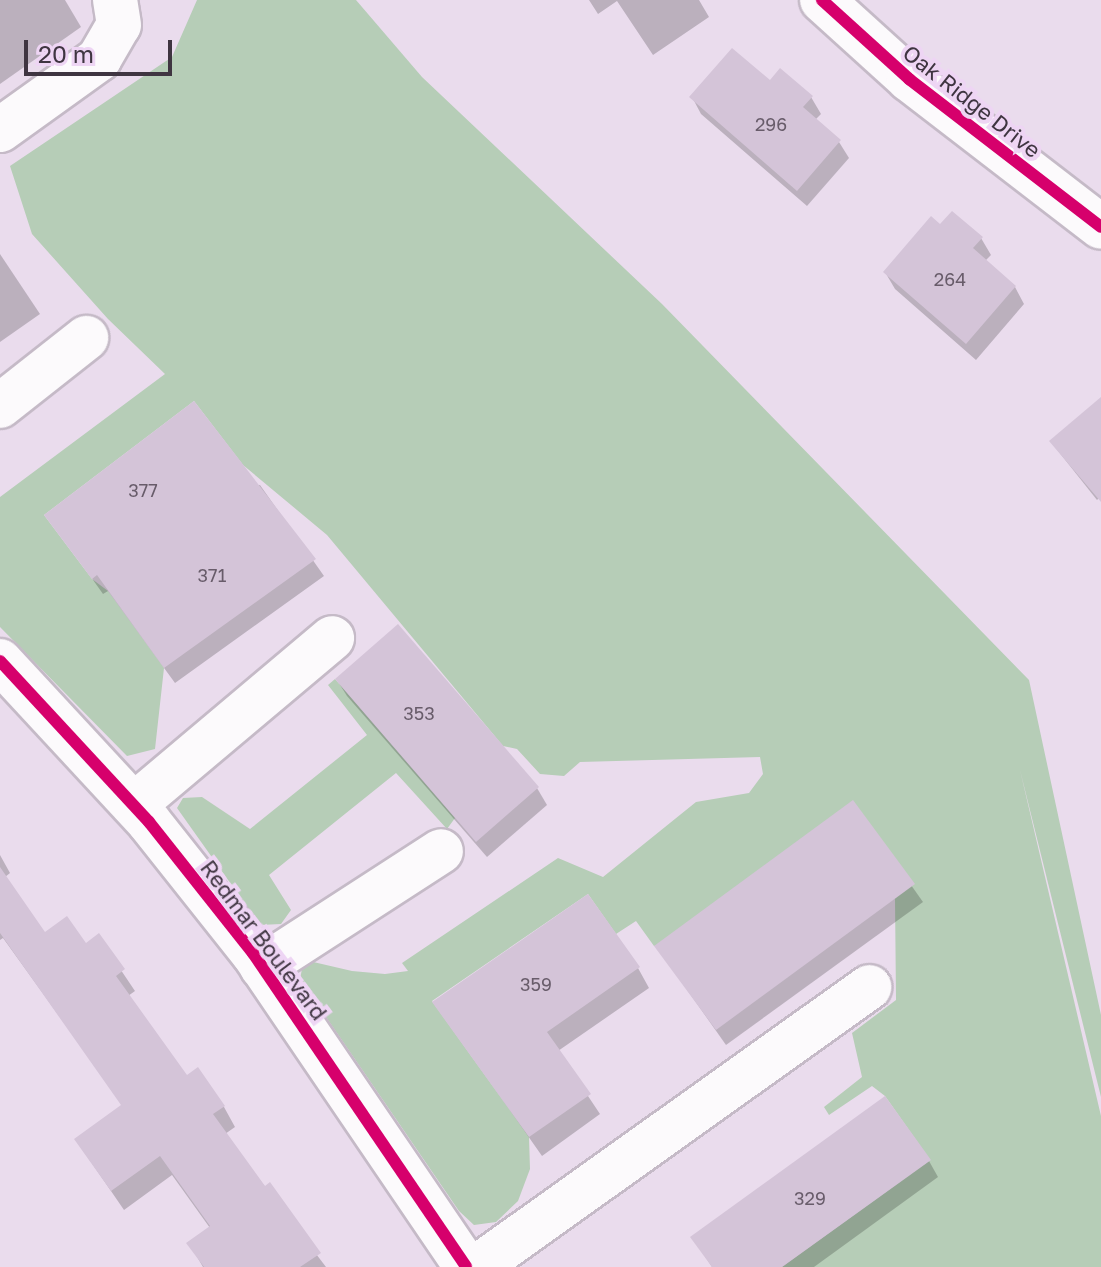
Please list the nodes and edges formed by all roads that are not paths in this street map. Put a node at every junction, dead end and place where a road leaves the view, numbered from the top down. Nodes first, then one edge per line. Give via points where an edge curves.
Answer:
1 (115, 0) edge
2 (822, 0) edge
3 (0, 130) edge
4 (1101, 227) edge
5 (86, 338) dead end
6 (0, 406) edge
7 (332, 638) dead end
8 (0, 661) edge
9 (134, 805) junction
10 (441, 851) dead end
11 (262, 967) junction
12 (869, 987) dead end
13 (466, 1267) edge
14 (477, 1267) edge

1 - 3 street via 119,25 99,59
2 - 4 street, Oak Ridge Drive via 909,79
5 - 6 street
7 - 9 street
8 - 9 street, Redmar Boulevard
9 - 11 street, Redmar Boulevard
10 - 11 street
11 - 13 street, Redmar Boulevard
12 - 14 street

